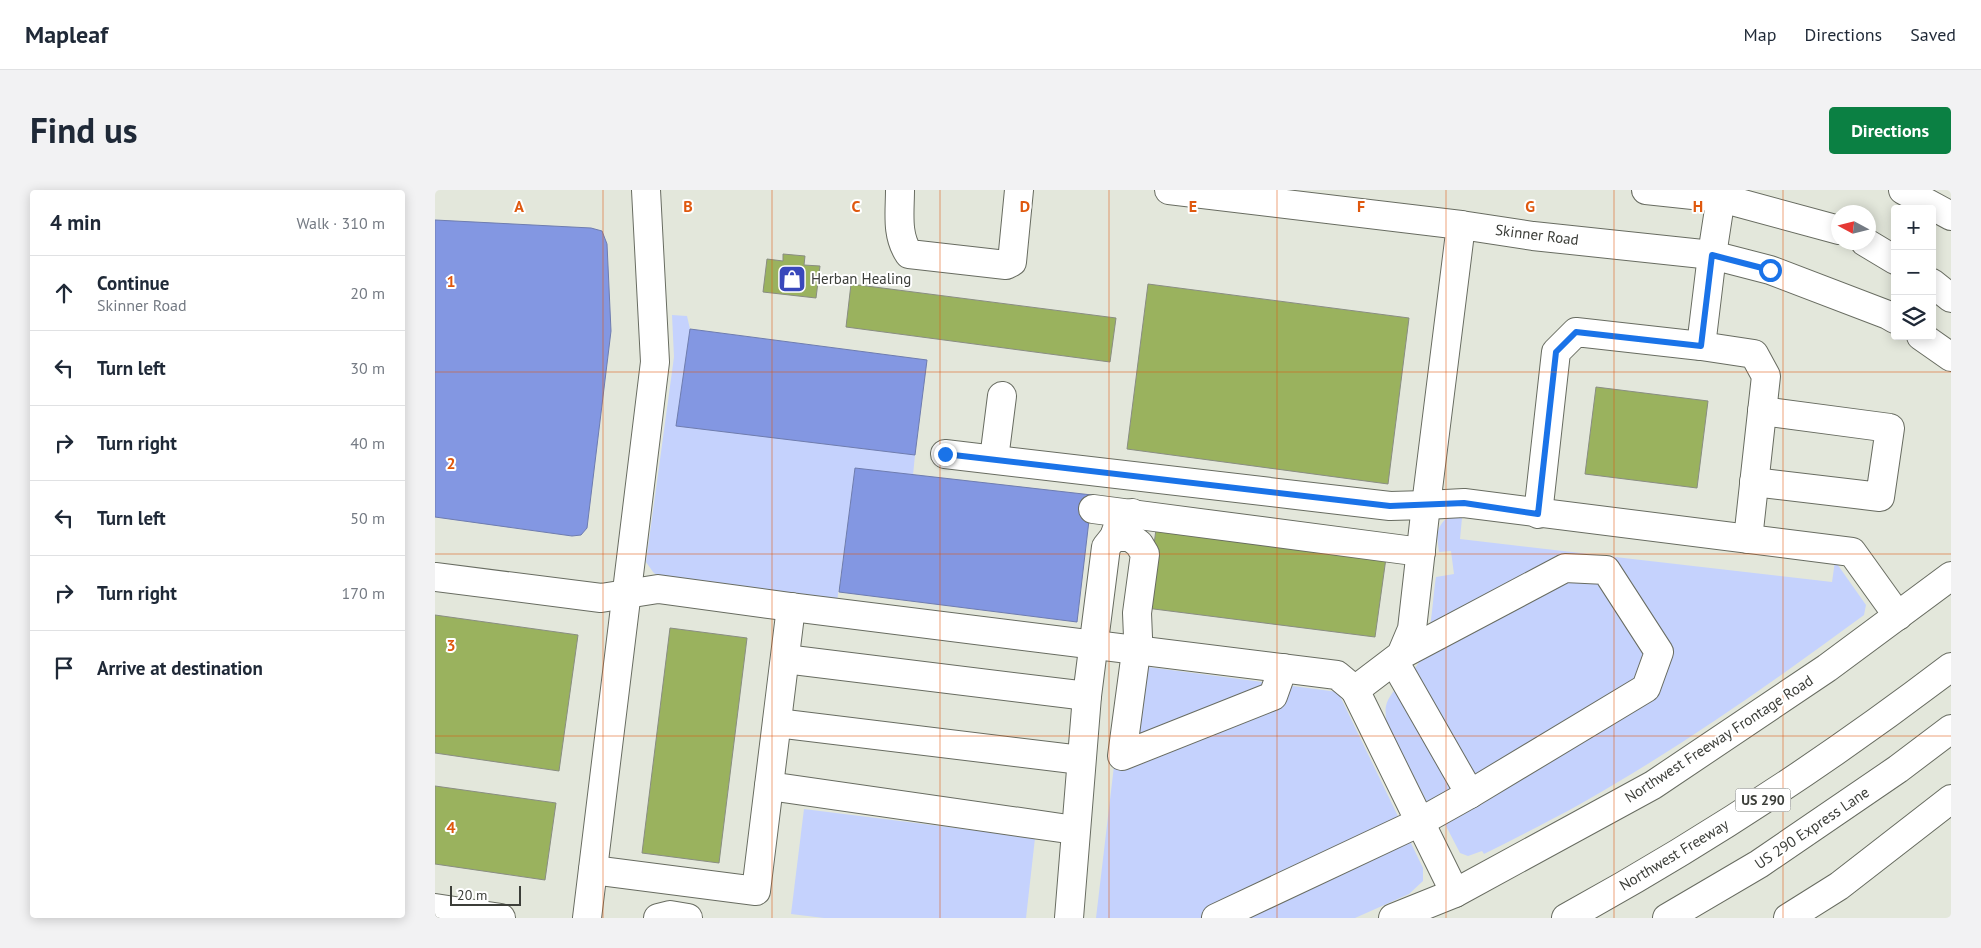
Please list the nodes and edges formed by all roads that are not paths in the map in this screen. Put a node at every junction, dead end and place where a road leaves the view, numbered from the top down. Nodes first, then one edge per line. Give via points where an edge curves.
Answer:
1 (646, 190) edge
2 (900, 190) edge
3 (1019, 190) edge
4 (1169, 190) edge
5 (1646, 190) edge
6 (1903, 190) edge
7 (1243, 194) edge
8 (1722, 194) edge
9 (1291, 197) edge
10 (1951, 216) edge
11 (1461, 225) junction
12 (1831, 228) edge
13 (1876, 249) edge
14 (1712, 255) junction
15 (1891, 258) edge
16 (1936, 286) edge
17 (1951, 298) edge
18 (1891, 316) edge
19 (1927, 340) edge
20 (1701, 346) junction
21 (1951, 356) edge
22 (1001, 396) dead end
23 (1762, 411) junction
24 (945, 454) dead end
25 (994, 459) junction
26 (1754, 482) junction
27 (1426, 505) junction
28 (1093, 508) dead end
29 (1132, 513) junction
30 (1538, 514) junction
31 (1114, 537) junction
32 (1748, 539) junction
33 (1421, 552) junction
34 (1951, 576) edge
35 (435, 577) edge
36 (627, 593) junction
37 (791, 607) junction
38 (1898, 616) junction
39 (1094, 645) junction
40 (1135, 650) junction
41 (1397, 658) junction
42 (785, 659) junction
43 (1951, 667) edge
44 (1283, 668) junction
45 (1355, 690) junction
46 (1087, 696) junction
47 (777, 723) junction
48 (1951, 729) edge
49 (1081, 760) junction
50 (769, 786) junction
51 (1470, 794) junction
52 (1951, 799) edge
53 (1420, 822) junction
54 (1075, 830) junction
55 (593, 870) junction
56 (1455, 893) junction
57 (435, 908) edge
58 (501, 918) edge
59 (587, 918) edge
60 (657, 918) edge
61 (688, 918) edge
62 (1069, 918) edge
63 (1217, 918) edge
64 (1393, 918) edge
65 (1566, 918) edge
66 (1667, 918) edge
67 (1788, 918) edge

1 - 36 main road via 655,362
2 - 3 main road via 900,235 909,254 1006,265 1012,262
4 - 7 main road, Skinner Road
5 - 8 main road
6 - 10 main road
7 - 9 main road, Skinner Road
8 - 12 main road
8 - 14 main road
9 - 11 main road, Skinner Road
11 - 14 main road, Skinner Road
11 - 27 main road
13 - 15 main road
14 - 18 main road, Skinner Road via 1770,270
14 - 20 main road
16 - 17 main road
19 - 21 main road
20 - 23 main road via 1754,354 1766,376
20 - 30 main road via 1576,332 1556,352
22 - 25 main road
23 - 26 main road
23 - 26 main road via 1890,428 1880,497
24 - 25 main road
25 - 27 main road via 1390,506
26 - 32 main road
27 - 30 main road via 1464,503
27 - 33 main road
28 - 29 main road
29 - 31 main road via 1119,523
29 - 33 main road
30 - 32 main road
31 - 39 main road via 1105,547
31 - 40 main road via 1130,537 1145,554
32 - 38 main road via 1852,552
33 - 41 main road via 1411,629
34 - 38 main road, Northwest Freeway Frontage Road
35 - 36 main road via 601,598
36 - 37 main road via 658,588
36 - 55 main road
37 - 39 main road
37 - 42 main road
38 - 56 main road, Northwest Freeway Frontage Road via 1653,785
39 - 40 main road
39 - 46 main road
40 - 44 main road
40 - 44 main road via 1122,756 1273,696
41 - 45 main road
41 - 51 main road
41 - 51 main road via 1565,568 1606,570 1659,652 1646,688
42 - 46 main road
42 - 47 main road
43 - 65 main road, Northwest Freeway / US 290 via 1755,805
44 - 45 main road via 1337,675
45 - 53 main road
46 - 49 main road
47 - 49 main road
47 - 50 main road
48 - 66 main road, US 290 Express Lane via 1759,864
49 - 54 main road
50 - 54 main road
50 - 55 main road via 756,891
51 - 53 main road
52 - 67 main road via 1839,886
53 - 56 main road
53 - 63 main road
54 - 62 main road
55 - 59 main road
56 - 64 main road, Northwest Freeway Frontage Road
57 - 58 main road
60 - 61 main road via 670,915

